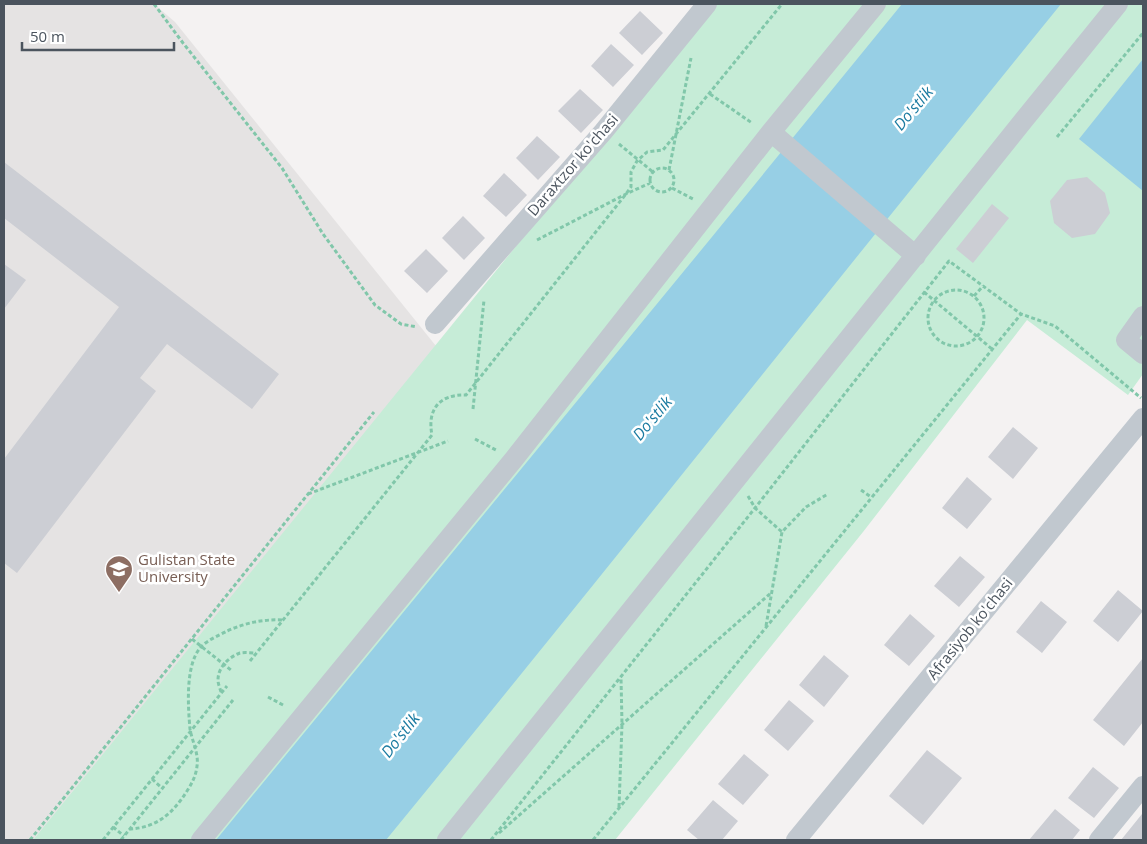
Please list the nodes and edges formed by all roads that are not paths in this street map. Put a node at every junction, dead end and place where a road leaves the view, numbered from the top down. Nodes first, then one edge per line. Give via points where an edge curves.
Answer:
1 (707, 4) edge
2 (876, 4) edge
3 (1118, 4) edge
4 (771, 132) junction
5 (916, 256) junction
6 (1143, 316) edge
7 (435, 324) road end
8 (1143, 354) edge
9 (1143, 418) edge
10 (1143, 786) edge
11 (201, 840) edge
12 (447, 840) edge
13 (796, 840) edge
14 (1098, 840) edge

1 - 7 street, Daraxtzor ko'chasi via 603,132
2 - 4 street
3 - 5 street
4 - 5 street
4 - 11 street via 514,459
5 - 12 street
6 - 8 street via 1126,340
9 - 13 street, Afrasiyob ko'chasi
10 - 14 street

